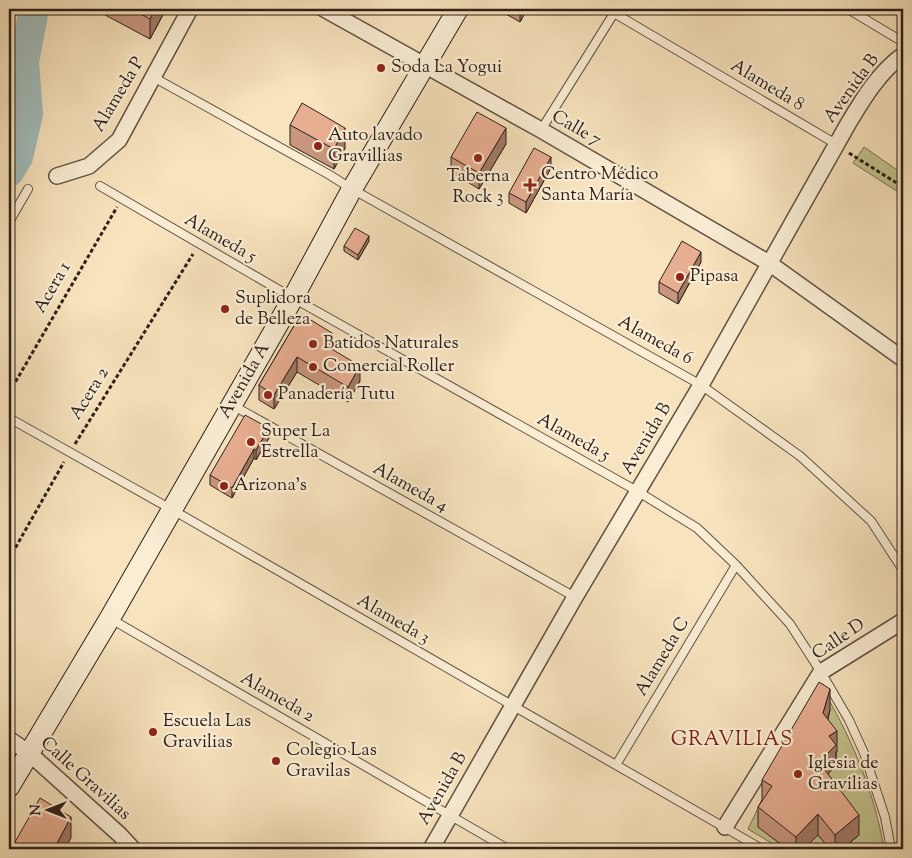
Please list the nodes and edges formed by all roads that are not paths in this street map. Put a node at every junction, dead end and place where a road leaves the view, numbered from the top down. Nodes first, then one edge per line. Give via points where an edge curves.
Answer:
1 (190, 9) edge
2 (324, 9) edge
3 (458, 9) edge
4 (848, 9) edge
5 (616, 11) edge
6 (903, 42) edge
7 (903, 55) edge
8 (426, 65) junction
9 (153, 77) junction
10 (540, 130) junction
11 (836, 144) junction
12 (57, 176) dead end
13 (100, 186) dead end
14 (28, 189) dead end
15 (352, 189) junction
16 (9, 222) edge
17 (769, 263) junction
18 (292, 298) junction
19 (903, 359) edge
20 (701, 384) junction
21 (231, 404) junction
22 (9, 418) edge
23 (637, 491) junction
24 (171, 509) junction
25 (736, 565) junction
26 (903, 570) edge
27 (575, 597) junction
28 (110, 618) junction
29 (903, 621) edge
30 (821, 672) junction
31 (512, 706) junction
32 (9, 739) edge
33 (29, 753) junction
34 (616, 765) junction
35 (9, 787) edge
36 (450, 815) junction
37 (725, 827) junction
38 (133, 849) edge
39 (431, 849) edge
40 (508, 849) edge
41 (762, 849) edge
42 (891, 849) edge

1 - 9 street, Alameda P
2 - 8 street, Calle 7
3 - 8 street, Avenida A
4 - 6 lane
5 - 10 lane
5 - 11 lane, Alameda 8
7 - 11 street, Avenida B via 891,64 864,98
8 - 10 street, Calle 7
8 - 15 street, Avenida A
9 - 12 street, Alameda P via 119,140 89,166
9 - 15 lane
10 - 17 street, Calle 7
11 - 17 street, Avenida B
13 - 18 lane, Alameda 5
14 - 16 lane
15 - 18 street, Avenida A
15 - 20 lane, Alameda 6
17 - 19 street, Calle 7
17 - 20 street, Avenida B
18 - 21 street, Avenida A
18 - 23 lane, Alameda 5
20 - 23 street, Avenida B
20 - 26 lane, Alameda 6 via 800,456 871,521
21 - 24 street, Avenida A
21 - 27 lane, Alameda 4
22 - 24 lane, Alameda 3
23 - 25 lane, Alameda 5 via 697,528
23 - 27 street, Avenida B
24 - 28 street, Avenida A
24 - 31 lane, Alameda 3
25 - 30 lane, Alameda 5 via 790,624
25 - 34 lane, Alameda C
27 - 31 street, Avenida B
28 - 33 street, Avenida A
28 - 36 lane, Alameda 2
29 - 30 street, Calle D
30 - 37 street, Calle D
30 - 42 lane, Alameda 5 via 849,720 864,754
31 - 34 lane, Alameda 3
31 - 36 street, Avenida B
32 - 33 street, Calle Gravilias
33 - 35 street, Avenida A
33 - 38 street, Calle Gravilias
34 - 37 lane, Alameda 3
36 - 39 street, Avenida B
36 - 40 lane, Alameda 2
37 - 41 lane, Alameda 3

